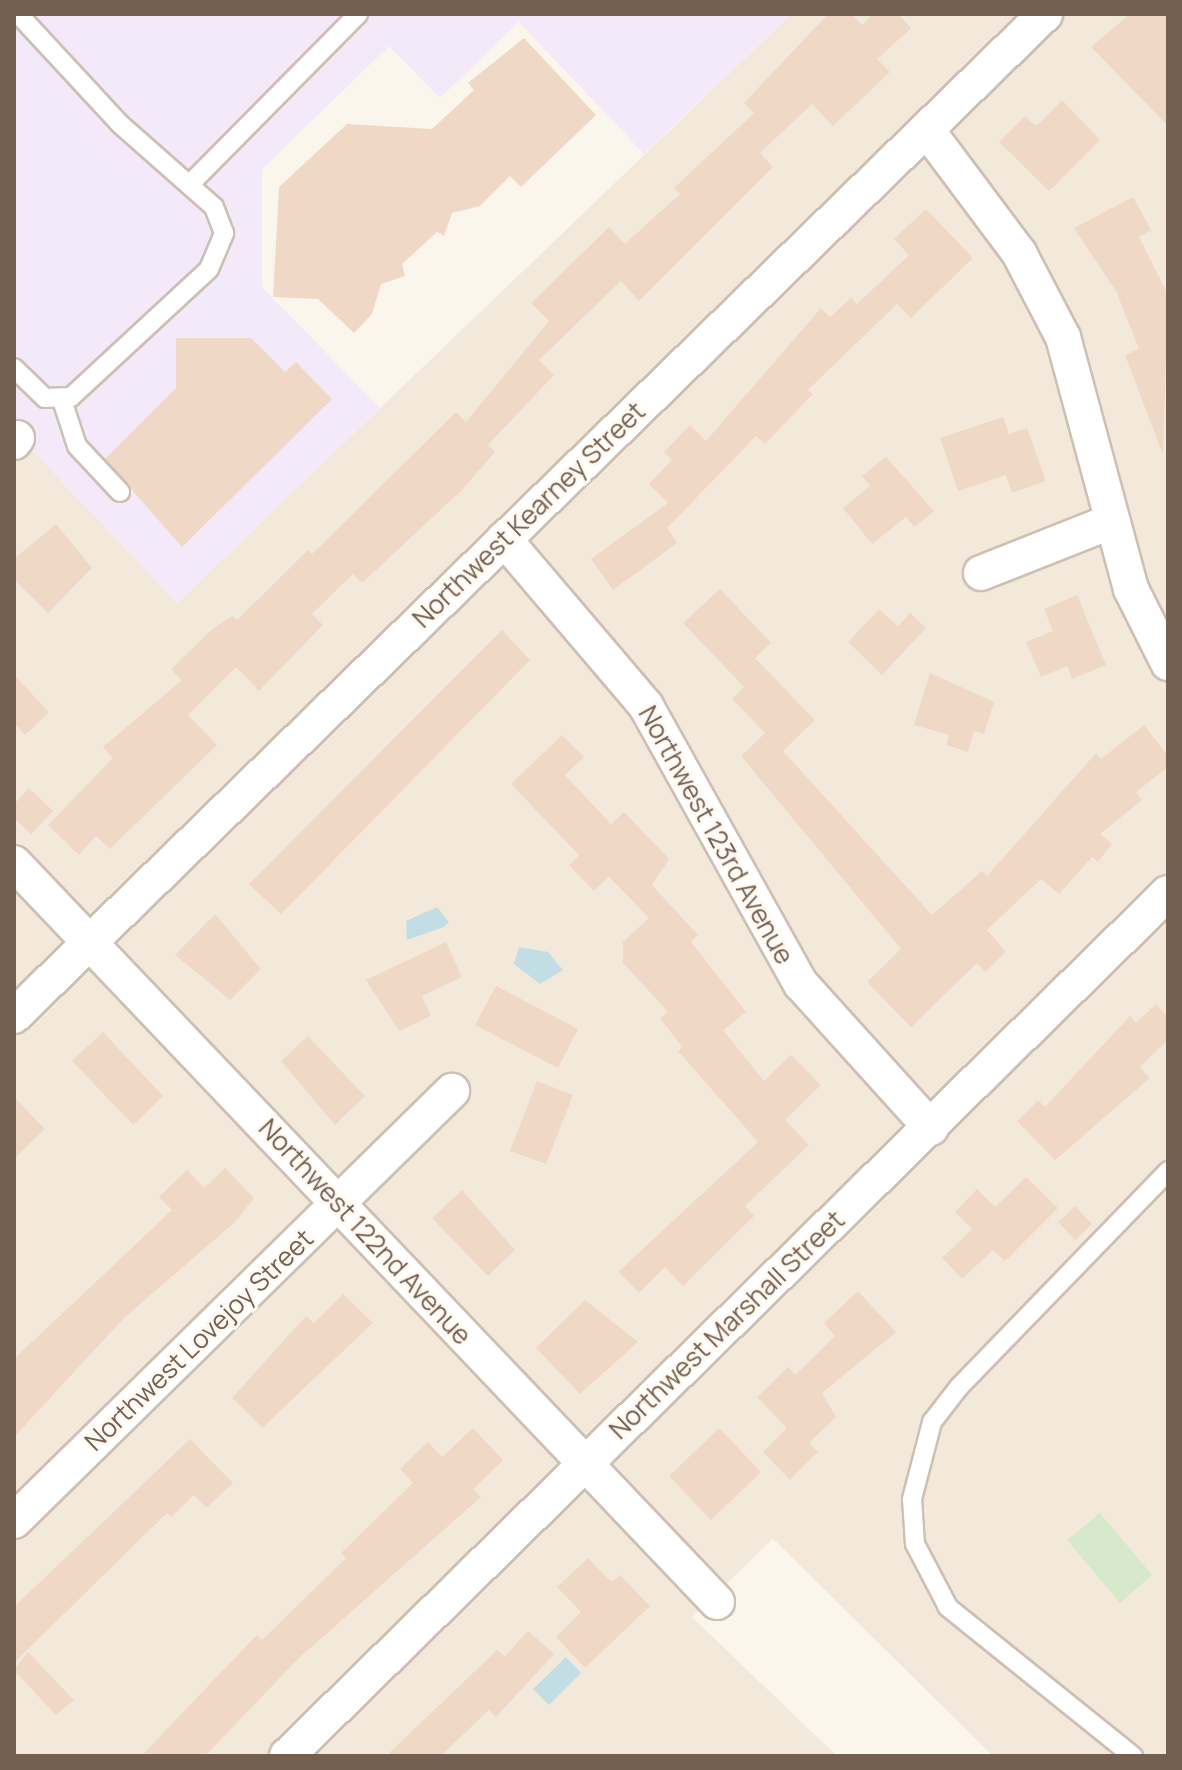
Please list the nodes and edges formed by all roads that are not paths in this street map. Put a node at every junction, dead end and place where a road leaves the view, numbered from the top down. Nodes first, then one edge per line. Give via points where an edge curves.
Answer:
1 (358, 14) edge
2 (1045, 14) edge
3 (19, 25) edge
4 (927, 130) junction
5 (190, 184) junction
6 (14, 368) edge
7 (62, 400) junction
8 (120, 492) dead end
9 (1110, 522) junction
10 (504, 539) junction
11 (981, 573) dead end
12 (1168, 663) edge
13 (14, 863) edge
14 (1168, 893) edge
15 (88, 943) junction
16 (14, 1016) edge
17 (452, 1091) dead end
18 (931, 1128) junction
19 (1168, 1171) edge
20 (340, 1203) junction
21 (582, 1465) junction
22 (14, 1521) edge
23 (717, 1602) dead end
24 (287, 1756) edge
25 (1133, 1756) edge

1 - 5 lane
2 - 4 street, Northwest Kearney Street
3 - 5 lane
4 - 9 street via 1019,253 1063,337
4 - 10 street, Northwest Kearney Street
5 - 7 lane via 221,220 215,260
6 - 7 lane via 45,398
7 - 8 lane via 77,446
9 - 11 street
9 - 12 street via 1131,589
10 - 15 street, Northwest Kearney Street
10 - 18 street, Northwest 123rd Avenue via 646,706 801,984
13 - 15 street, Northwest 122nd Avenue
14 - 18 street, Northwest Marshall Street
15 - 16 street, Northwest Kearney Street
15 - 20 street, Northwest 122nd Avenue
17 - 20 street, Northwest Lovejoy Street
18 - 21 street, Northwest Marshall Street
19 - 25 lane via 959,1387 932,1422 912,1499 915,1544 948,1607
20 - 21 street, Northwest 122nd Avenue
20 - 22 street, Northwest Lovejoy Street
21 - 23 street, Northwest 122nd Avenue
21 - 24 street, Northwest Marshall Street

